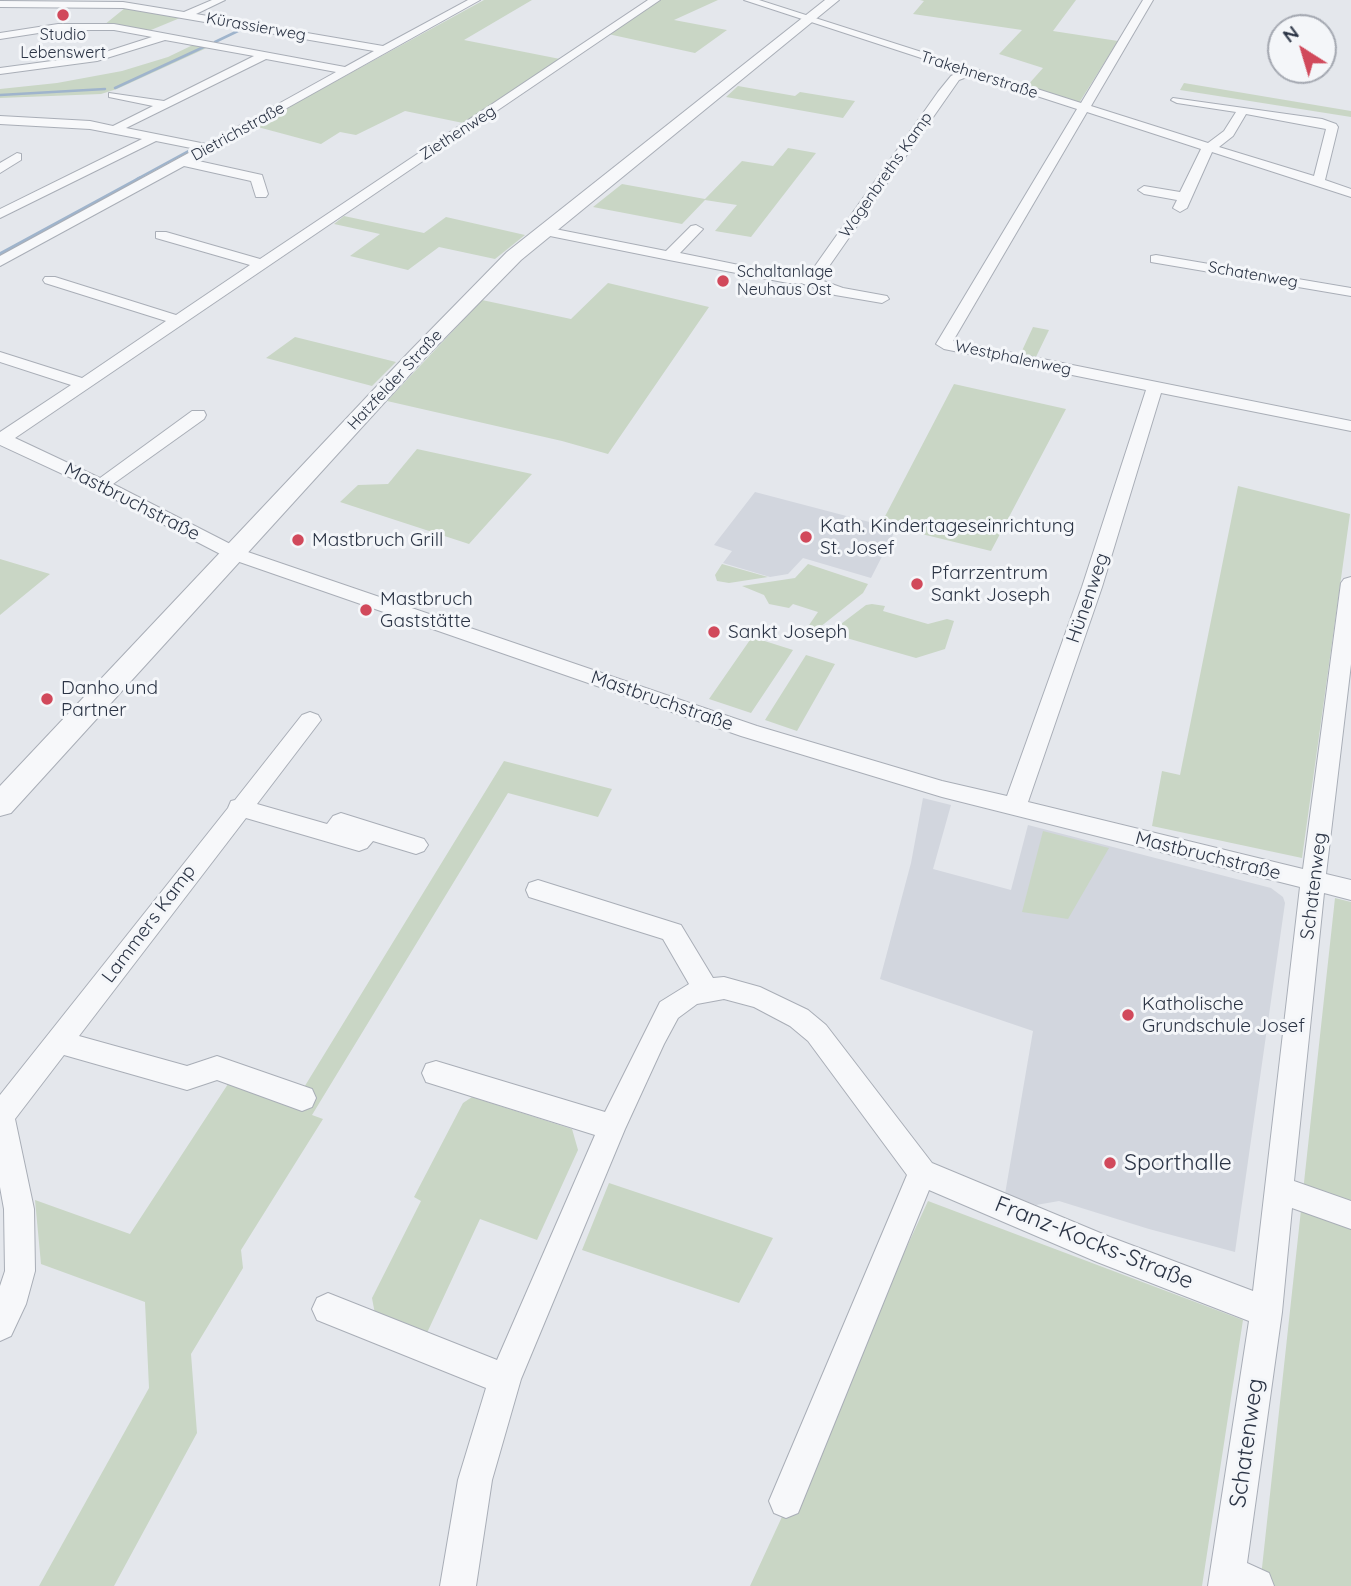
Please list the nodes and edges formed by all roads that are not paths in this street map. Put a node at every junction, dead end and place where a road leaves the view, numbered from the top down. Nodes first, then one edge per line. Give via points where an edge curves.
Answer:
1 (220, 0) edge
2 (475, 0) edge
3 (654, 0) edge
4 (749, 0) edge
5 (833, 0) edge
6 (1148, 0) edge
7 (186, 15) junction
8 (9, 16) edge
9 (808, 19) junction
10 (0, 36) edge
11 (166, 36) junction
12 (385, 50) junction
13 (265, 55) junction
14 (0, 71) edge
15 (349, 71) junction
16 (969, 72) junction
17 (113, 95) dead end
18 (1177, 100) dead end
19 (162, 104) junction
20 (1084, 108) junction
21 (1242, 110) junction
22 (0, 120) edge
23 (116, 128) junction
24 (155, 137) junction
25 (209, 148) junction
26 (1210, 148) junction
27 (17, 157) dead end
28 (185, 162) junction
29 (0, 169) edge
30 (1315, 182) junction
31 (1144, 190) dead end
32 (1351, 193) edge
33 (261, 194) dead end
34 (0, 214) edge
35 (696, 229) dead end
36 (545, 231) junction
37 (161, 235) dead end
38 (669, 256) junction
39 (1156, 259) dead end
40 (0, 262) edge
41 (261, 264) junction
42 (803, 279) junction
43 (50, 280) dead end
44 (1351, 292) edge
45 (882, 299) dead end
46 (177, 320) junction
47 (0, 357) edge
48 (84, 384) junction
49 (1155, 387) junction
50 (198, 415) dead end
51 (1351, 426) edge
52 (1, 438) edge
53 (101, 485) junction
54 (235, 554) junction
55 (1351, 583) edge
56 (310, 720) dead end
57 (0, 805) edge
58 (239, 807) junction
59 (1014, 808) junction
60 (416, 845) dead end
61 (1315, 883) junction
62 (538, 890) dead end
63 (1351, 890) edge
64 (706, 989) junction
65 (59, 1042) junction
66 (436, 1073) dead end
67 (302, 1098) dead end
68 (0, 1114) edge
69 (612, 1127) junction
70 (922, 1173) junction
71 (1278, 1189) junction
72 (1351, 1215) edge
73 (328, 1310) dead end
74 (1266, 1312) junction
75 (0, 1325) edge
76 (505, 1379) junction
77 (786, 1501) dead end
78 (1237, 1581) edge
79 (458, 1586) edge

1 - 7 street
2 - 12 street, Dietrichstraße
3 - 41 street, Ziethenweg
4 - 9 street, Trakehnerstraße
5 - 9 street, Hatzfelder Straße
6 - 20 street, Westphalenweg
7 - 8 street, Kürassierweg via 122,5
7 - 12 street, Kürassierweg
8 - 10 street
8 - 11 street
9 - 16 street, Trakehnerstraße
9 - 36 street, Hatzfelder Straße
11 - 13 street
11 - 14 street via 97,58
12 - 15 street, Dietrichstraße
13 - 15 street
13 - 19 street
15 - 25 street, Dietrichstraße
16 - 20 street, Trakehnerstraße
16 - 42 street, Wagenbreths Kamp via 955,78 942,94 820,269
17 - 19 street
18 - 21 street
19 - 23 street
20 - 26 street, Trakehnerstraße
20 - 49 street, Westphalenweg via 944,344
21 - 26 street via 1229,133
21 - 30 street via 1332,127 1320,178
22 - 23 street
23 - 24 street
24 - 25 street
24 - 34 street
25 - 28 street, Dietrichstraße
26 - 30 street, Trakehnerstraße
26 - 31 street via 1182,203
27 - 29 street
28 - 33 street via 257,178
28 - 40 street, Dietrichstraße
30 - 32 street, Trakehnerstraße
35 - 38 street
36 - 38 street
36 - 54 street, Hatzfelder Straße via 443,327
37 - 41 street
38 - 42 street
39 - 44 street, Schatenweg
41 - 46 street, Ziethenweg
42 - 45 street via 840,292
43 - 46 street
46 - 48 street, Ziethenweg
47 - 48 street
48 - 52 street, Ziethenweg
49 - 51 street, Westphalenweg
49 - 59 street, Hünenweg via 1092,587
50 - 53 street
52 - 53 street, Mastbruchstraße
53 - 54 street, Mastbruchstraße
54 - 57 street, Hatzfelder Straße
54 - 59 street, Mastbruchstraße via 749,731
55 - 61 street, Schatenweg
56 - 58 street, Lammers Kamp
58 - 60 street via 332,835 341,822
58 - 65 street, Lammers Kamp
59 - 61 street, Mastbruchstraße
61 - 63 street, Mastbruchstraße
61 - 71 street, Schatenweg
62 - 64 street via 672,932
64 - 69 street via 669,1010
64 - 70 street via 724,988 760,998 817,1033
65 - 67 street via 187,1078 217,1068
65 - 68 street, Lammers Kamp
66 - 69 street
68 - 75 street via 19,1209 20,1270
69 - 76 street
70 - 74 street, Franz-Kocks-Straße
70 - 77 street
71 - 72 street
71 - 74 street, Schatenweg
73 - 76 street
74 - 78 street, Schatenweg
76 - 79 street via 475,1480

